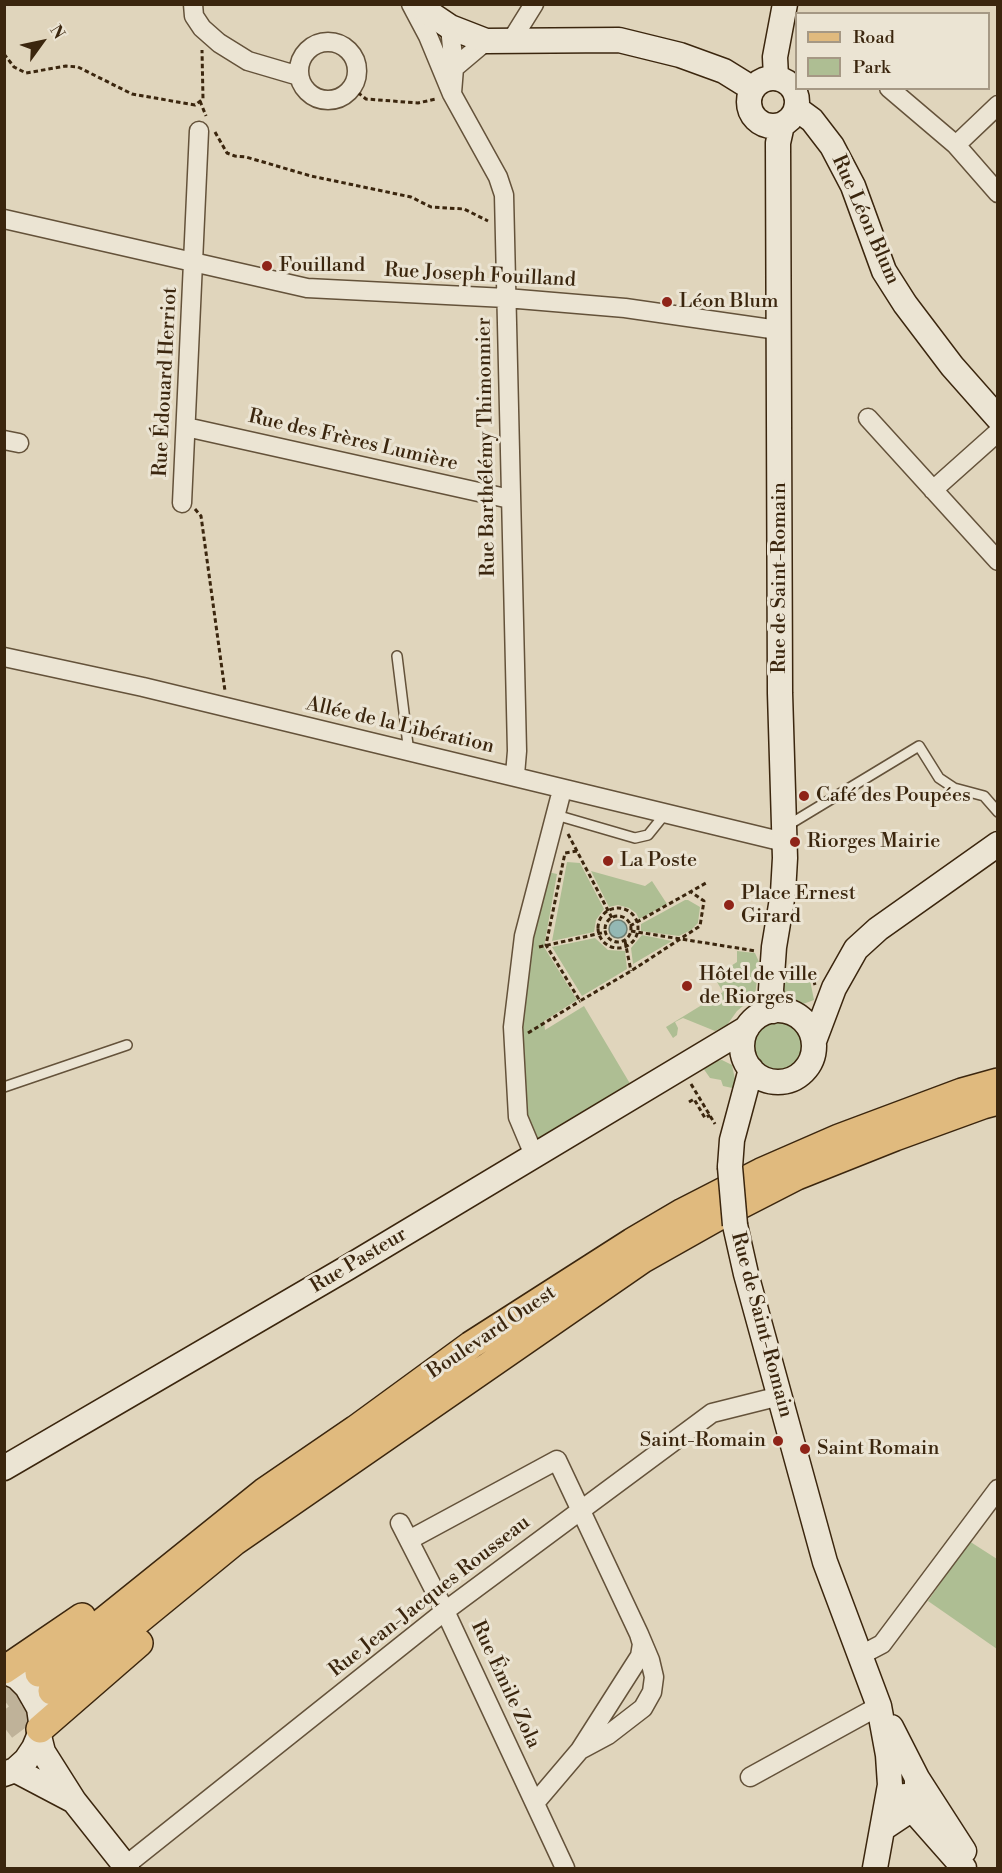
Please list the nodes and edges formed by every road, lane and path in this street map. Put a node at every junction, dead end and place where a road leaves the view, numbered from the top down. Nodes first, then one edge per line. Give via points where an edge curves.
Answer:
1 (193, 4) edge
2 (411, 4) edge
3 (416, 4) edge
4 (534, 4) edge
5 (787, 4) edge
6 (450, 27) junction
7 (207, 33) junction
8 (486, 41) junction
9 (511, 41) junction
10 (4, 54) edge
11 (454, 68) junction
12 (299, 76) junction
13 (776, 77) junction
14 (352, 88) junction
15 (753, 89) junction
16 (890, 90) edge
17 (452, 94) junction
18 (200, 101) junction
19 (998, 105) edge
20 (206, 126) junction
21 (782, 126) junction
22 (956, 145) junction
23 (998, 193) edge
24 (505, 215) junction
25 (4, 219) edge
26 (194, 263) junction
27 (506, 298) junction
28 (778, 330) junction
29 (868, 418) dead end
30 (998, 418) edge
31 (186, 427) junction
32 (998, 432) edge
33 (933, 489) junction
34 (183, 499) joint
35 (510, 499) junction
36 (998, 561) edge
37 (397, 656) dead end
38 (4, 657) edge
39 (228, 708) junction
40 (409, 753) junction
41 (515, 775) junction
42 (562, 790) junction
43 (998, 812) edge
44 (665, 814) junction
45 (556, 815) junction
46 (784, 835) junction
47 (998, 844) edge
48 (577, 851) junction
49 (706, 884) dead end
50 (691, 892) junction
51 (608, 910) junction
52 (612, 918) junction
53 (638, 923) junction
54 (631, 928) junction
55 (606, 932) junction
56 (638, 932) junction
57 (599, 934) junction
58 (683, 938) junction
59 (625, 940) junction
60 (546, 945) junction
61 (627, 947) junction
62 (522, 949) junction
63 (773, 964) junction
64 (631, 971) junction
65 (826, 995) junction
66 (580, 1001) junction
67 (784, 1013) junction
68 (747, 1028) junction
69 (814, 1041) junction
70 (514, 1042) junction
71 (127, 1045) dead end
72 (710, 1049) junction
73 (748, 1063) junction
74 (680, 1067) junction
75 (774, 1082) junction
76 (998, 1082) edge
77 (4, 1087) edge
78 (998, 1101) edge
79 (689, 1102) dead end
80 (741, 1112) junction
81 (710, 1115) junction
82 (534, 1155) junction
83 (730, 1158) junction
84 (471, 1346) junction
85 (780, 1396) junction
86 (4, 1468) edge
87 (315, 1486) junction
88 (998, 1490) edge
89 (582, 1509) junction
90 (399, 1523) dead end
91 (409, 1540) junction
92 (445, 1611) junction
93 (639, 1634) junction
94 (861, 1655) junction
95 (4, 1671) edge
96 (879, 1706) junction
97 (40, 1732) junction
98 (580, 1750) junction
99 (10, 1772) edge
100 (750, 1777) dead end
101 (911, 1795) junction
102 (74, 1801) junction
103 (535, 1803) junction
104 (126, 1867) edge
105 (561, 1867) edge
106 (874, 1869) edge
107 (964, 1869) edge
108 (975, 1869) edge

1 - 7 street via 194,16
2 - 17 street, Rue Barthélémy Thimonnier
3 - 6 street
4 - 9 street
5 - 13 street via 775,57
6 - 8 street
6 - 11 street
7 - 12 street via 248,61
7 - 18 path via 201,45
8 - 9 street
8 - 11 street
9 - 15 street via 619,40 724,71
10 - 18 path via 14,67 26,73 78,67 132,94 195,105
11 - 17 street
12 - 14 street via 308,93 326,101 345,96
12 - 14 street via 307,50 315,44 334,42 350,51 355,60 358,70
13 - 15 street
13 - 21 street via 796,93
14 - 17 path via 366,99 418,104
15 - 21 street via 751,112 762,124
16 - 22 street
17 - 24 street, Rue Barthélémy Thimonnier via 498,177
18 - 20 path
19 - 22 street
20 - 24 path via 227,153 235,156 411,198 431,207 464,209 488,221
20 - 26 street, Rue Édouard Herriot
21 - 28 street, Rue de Saint-Romain
21 - 30 street, Rue Léon Blum via 812,120 832,146 853,186 884,271 952,366
22 - 23 street
24 - 27 street, Rue Barthélémy Thimonnier
25 - 26 street, Rue Joseph Fouilland
26 - 27 street, Rue Joseph Fouilland via 307,288
26 - 31 street, Rue Édouard Herriot
27 - 28 street, Rue Joseph Fouilland via 625,308
27 - 35 street, Rue Barthélémy Thimonnier
28 - 46 street, Rue de Saint-Romain
29 - 33 street
31 - 34 street, Rue Édouard Herriot
31 - 35 street, Rue des Frères Lumière
32 - 33 street
33 - 36 street
34 - 39 path via 201,516
35 - 41 street, Rue Barthélémy Thimonnier
37 - 40 lane
38 - 39 street, Allée de la Libération
39 - 40 street, Allée de la Libération
40 - 41 street, Allée de la Libération
41 - 42 street, Allée de la Libération
42 - 44 street, Allée de la Libération
42 - 45 street
43 - 46 lane via 984,796 954,788 939,778 919,746
44 - 45 lane via 648,835 636,838
44 - 46 street, Allée de la Libération
45 - 48 path
45 - 62 street
46 - 63 street, Rue de Saint-Romain via 783,892
47 - 65 street via 866,938
48 - 51 path
48 - 60 path via 565,853
49 - 50 path
50 - 53 path
50 - 58 path via 704,901 700,926
51 - 52 path
51 - 53 path via 626,909
51 - 57 path via 600,919
52 - 54 path via 623,918
52 - 55 path via 607,922
53 - 54 path
53 - 56 path
54 - 56 path
54 - 59 path
55 - 57 path
55 - 59 path via 615,942
56 - 58 path
56 - 61 path
57 - 60 path
57 - 61 path via 608,946
58 - 63 path via 757,951 761,961
58 - 64 path
59 - 61 path
60 - 62 path
60 - 66 path
61 - 64 path
62 - 70 street
63 - 65 path via 812,975
63 - 67 street, Rue de Saint-Romain via 771,990
64 - 66 path
65 - 67 street
65 - 69 street
66 - 70 path
67 - 68 street via 761,1015
67 - 69 street via 810,1029
68 - 72 street, Rue Pasteur
68 - 73 street via 743,1042
69 - 75 street via 811,1061 804,1071 787,1081
70 - 82 street via 518,1117
71 - 77 lane
72 - 73 street via 727,1050
72 - 74 street, Rue Pasteur
73 - 75 street
73 - 80 street, Rue de Saint-Romain
74 - 81 path
74 - 82 street, Rue Pasteur
75 - 80 street
76 - 84 main road, Boulevard Ouest via 839,1138 760,1172 662,1224
78 - 87 main road, Boulevard Ouest via 797,1176 721,1215 643,1259
79 - 81 path via 693,1099 705,1119
80 - 83 street, Rue de Saint-Romain
81 - 83 path
82 - 86 street, Rue Pasteur
83 - 85 street, Rue de Saint-Romain, bridge via 735,1225
84 - 87 main road, Boulevard Ouest via 264,1492 46,1682
84 - 95 main road via 417,1373 256,1479 58,1635
85 - 89 street, Rue Jean-Jacques Rousseau via 712,1413
85 - 94 street, Rue de Saint-Romain via 825,1562
87 - 97 main road
88 - 94 street via 882,1644
89 - 91 street via 557,1460
89 - 92 street, Rue Jean-Jacques Rousseau
89 - 93 street
90 - 91 street, Rue Émile Zola
91 - 92 street, Rue Émile Zola
92 - 103 street, Rue Émile Zola
92 - 104 street, Rue Jean-Jacques Rousseau
93 - 98 street via 640,1656
93 - 98 street via 654,1677 652,1692 643,1708 630,1719
94 - 96 street, Rue de Saint-Romain
95 - 97 street via 17,1677 33,1695 39,1708
96 - 100 street
96 - 101 street, Rue de Saint-Romain
96 - 101 street, Rue de Saint-Romain via 890,1785
97 - 99 street via 26,1760
97 - 102 street via 43,1752
98 - 103 street
99 - 102 street
101 - 106 street, Rue de Saint-Romain via 882,1829
101 - 107 street
101 - 108 street
102 - 104 street
103 - 105 street, Rue Émile Zola

